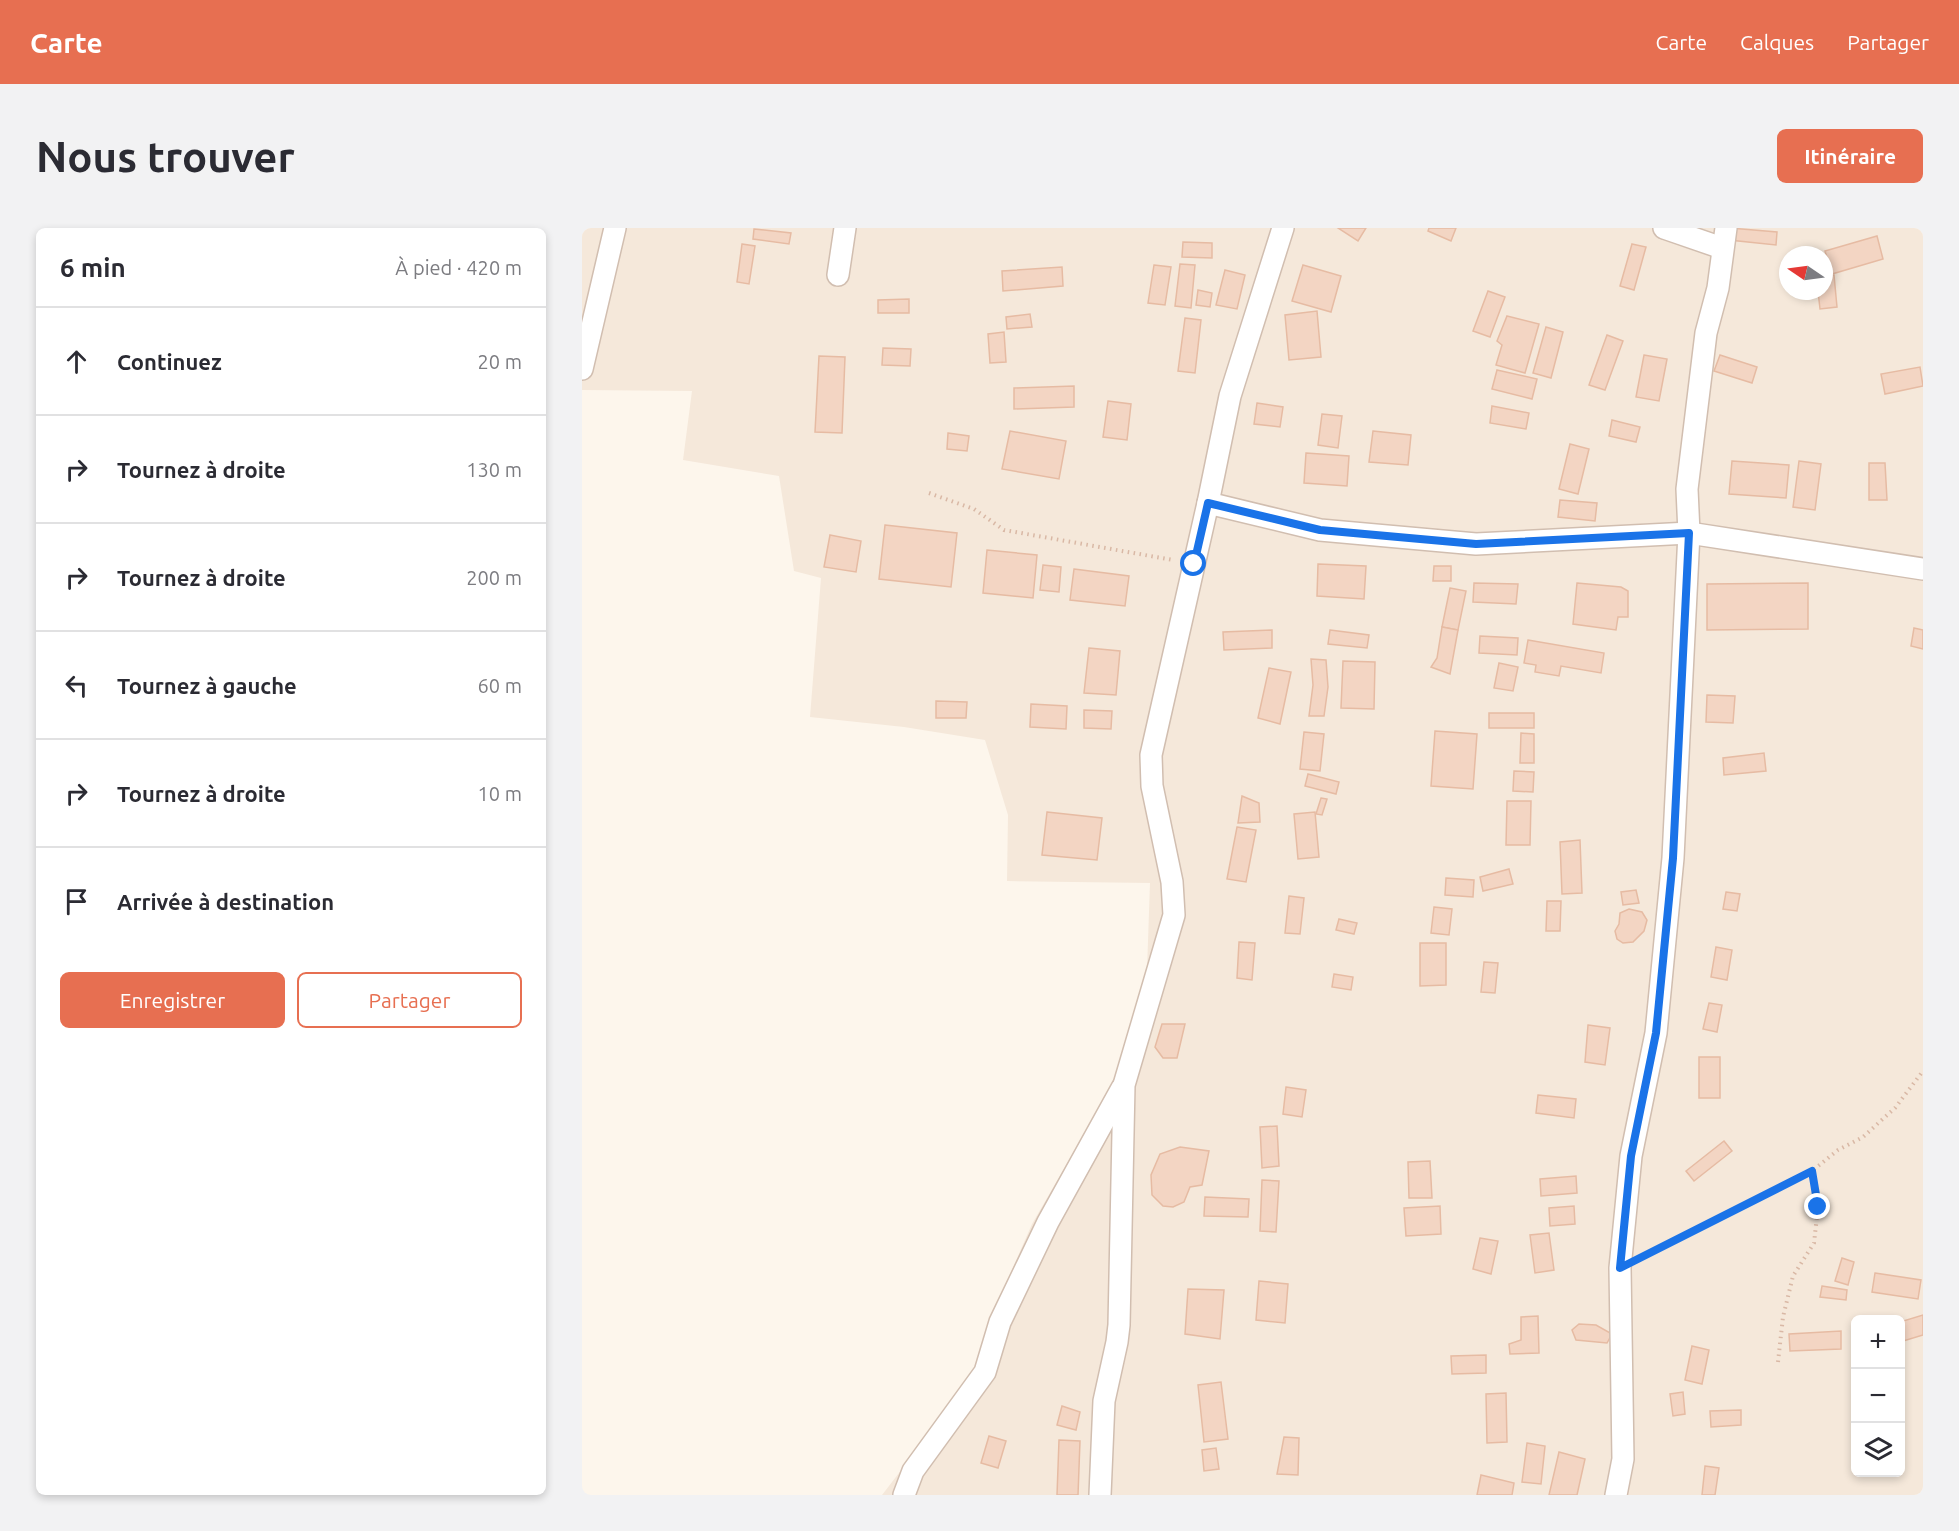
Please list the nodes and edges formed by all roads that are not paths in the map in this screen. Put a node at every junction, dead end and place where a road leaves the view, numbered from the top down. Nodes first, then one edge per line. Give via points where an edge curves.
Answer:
1 (615, 228) edge
2 (845, 228) edge
3 (1283, 228) edge
4 (1664, 228) edge
5 (1724, 238) edge
6 (838, 274) dead end
7 (582, 369) edge
8 (1208, 503) junction
9 (1689, 533) junction
10 (1923, 569) edge
11 (1124, 1085) junction
12 (904, 1495) edge
13 (1100, 1495) edge
14 (1616, 1495) edge

1 - 7 street
2 - 6 street
3 - 8 street via 1230,396
4 - 5 street
5 - 9 street via 1718,288 1706,333 1687,489
8 - 9 street via 1320,530 1476,544
8 - 11 street via 1151,755 1152,786 1172,882 1174,915
9 - 10 street
9 - 14 street via 1673,858 1656,1033 1631,1156 1620,1268 1623,1459
11 - 12 street via 1048,1222 1000,1322 985,1372 913,1472
11 - 13 street via 1119,1325 1104,1401

